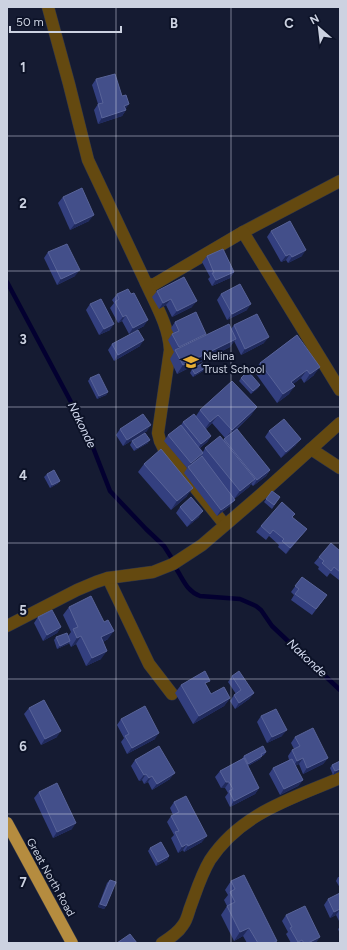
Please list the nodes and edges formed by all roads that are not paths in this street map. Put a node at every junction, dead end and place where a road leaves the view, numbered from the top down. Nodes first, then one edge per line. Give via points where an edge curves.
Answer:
1 (48, 7) edge
2 (340, 181) edge
3 (243, 232) junction
4 (146, 283) junction
5 (340, 390) edge
6 (340, 422) edge
7 (311, 449) junction
8 (340, 468) edge
9 (225, 525) junction
10 (108, 578) junction
11 (7, 626) edge
12 (172, 694) dead end
13 (340, 778) edge
14 (7, 824) edge
15 (72, 943) edge
16 (162, 943) edge

1 - 4 street via 88,160
2 - 3 street
3 - 4 street via 152,284
3 - 5 street
4 - 9 street via 170,341 158,432 160,441
6 - 7 street
7 - 8 street
7 - 9 street
9 - 10 street via 202,545 173,564 153,572
10 - 11 street via 77,590
10 - 12 street via 149,664
13 - 16 street via 274,806 243,824 228,837 210,861 201,879 184,925
14 - 15 highway, Great North Road

